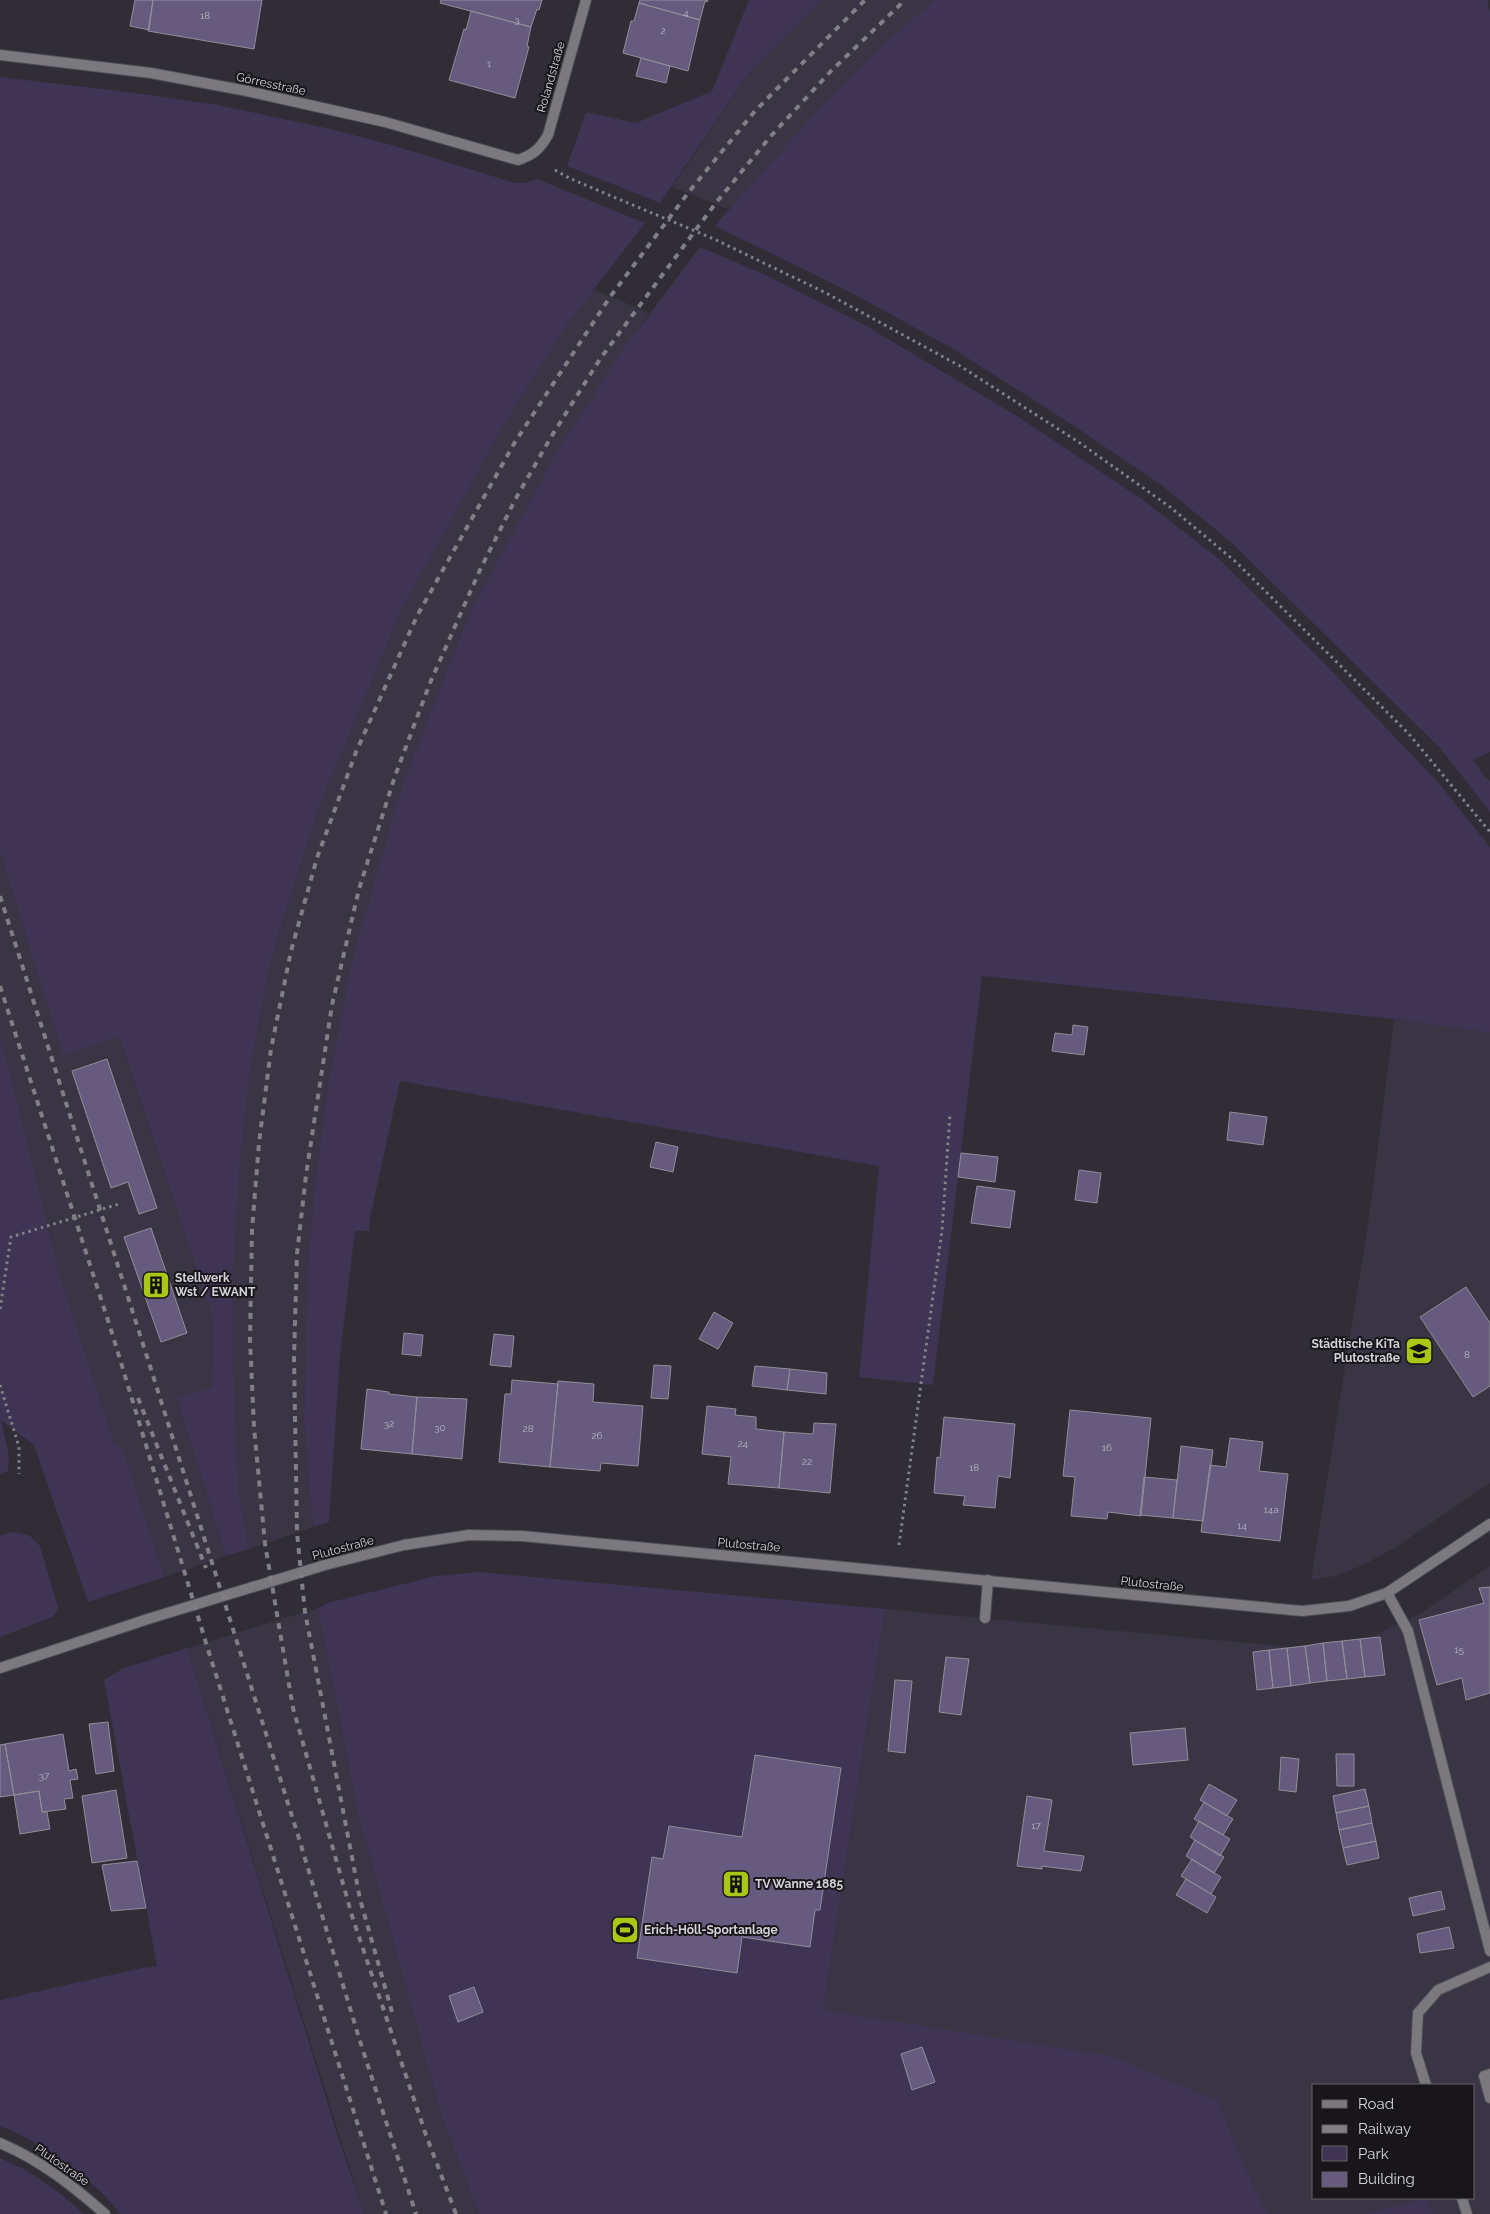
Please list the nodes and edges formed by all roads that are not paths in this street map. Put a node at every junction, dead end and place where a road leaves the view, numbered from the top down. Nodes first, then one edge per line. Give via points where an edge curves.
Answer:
1 (586, 0) edge
2 (0, 55) edge
3 (530, 156) joint
4 (1490, 1524) edge
5 (988, 1580) junction
6 (1387, 1593) junction
7 (985, 1618) dead end
8 (0, 1668) edge
9 (1490, 1951) edge
10 (1490, 1967) edge
11 (1490, 2074) edge
12 (1426, 2084) edge
13 (1490, 2098) edge
14 (0, 2143) edge
15 (1462, 2199) edge
16 (105, 2214) edge
17 (1467, 2214) edge

1 - 3 street, Rolandstraße via 548,135
2 - 3 street, Görresstraße via 151,73 248,91 385,122 504,158 518,160
4 - 6 street, Plutostraße
5 - 6 street, Plutostraße via 1302,1611 1349,1606
5 - 7 street
5 - 8 street, Plutostraße via 522,1536 469,1535 404,1545 326,1565
6 - 9 street via 1408,1631
10 - 12 street via 1438,1990 1418,2013 1416,2053
11 - 13 street via 1484,2076
14 - 16 street, Plutostraße via 68,2181
15 - 17 street

